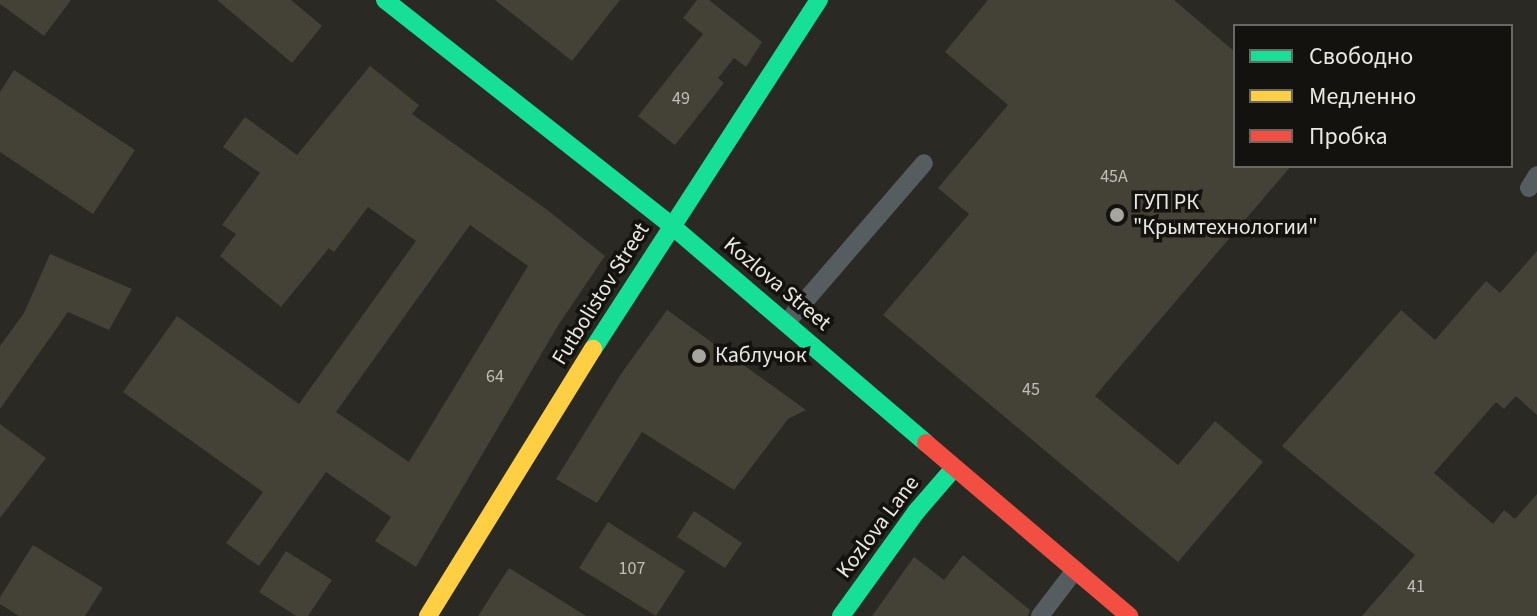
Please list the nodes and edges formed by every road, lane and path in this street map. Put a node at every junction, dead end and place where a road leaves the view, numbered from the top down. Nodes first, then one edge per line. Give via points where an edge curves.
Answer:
1 (385, 0) edge
2 (819, 0) edge
3 (924, 163) dead end
4 (672, 226) junction
5 (786, 323) junction
6 (954, 468) junction
7 (1075, 570) junction
8 (428, 616) edge
9 (841, 616) edge
10 (1040, 616) edge
11 (1129, 616) edge

1 - 4 main road, Kozlova Street
2 - 4 main road, Futbolistov Street
3 - 5 lane
4 - 5 main road, Kozlova Street
4 - 8 main road, Futbolistov Street
5 - 6 main road, Kozlova Street
6 - 7 main road, Kozlova Street
6 - 9 main road, Kozlova Lane
7 - 10 lane
7 - 11 main road, Kozlova Street

